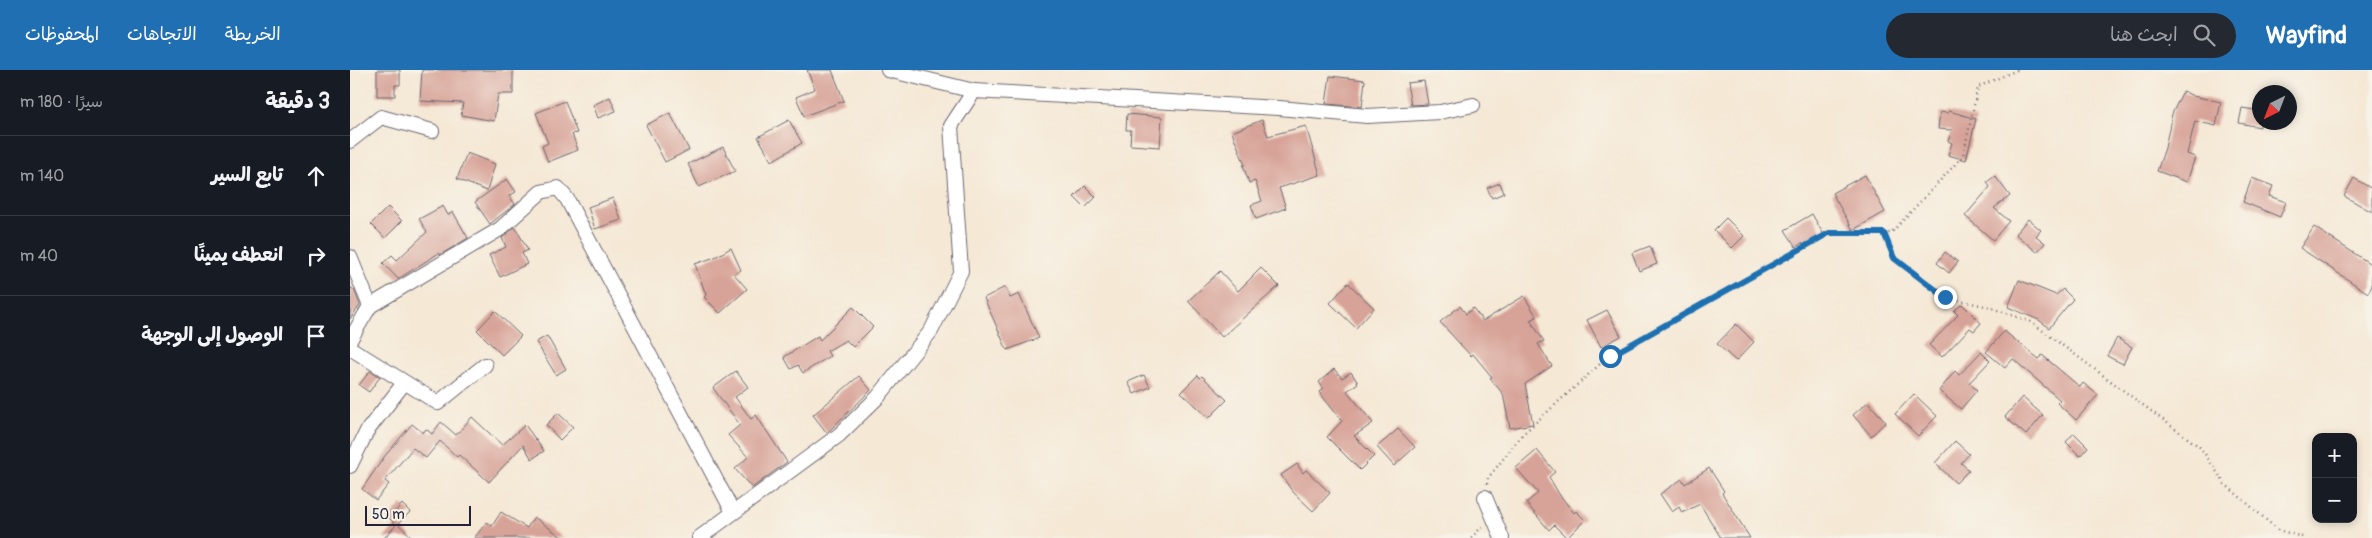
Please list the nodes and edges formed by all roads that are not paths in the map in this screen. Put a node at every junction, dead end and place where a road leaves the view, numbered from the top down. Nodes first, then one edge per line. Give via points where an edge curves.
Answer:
1 (888, 70) edge
2 (909, 73) edge
3 (974, 91) junction
4 (1473, 105) dead end
5 (432, 131) dead end
6 (350, 141) edge
7 (350, 257) edge
8 (370, 306) junction
9 (350, 340) edge
10 (350, 348) edge
11 (484, 365) dead end
12 (404, 383) junction
13 (350, 466) edge
14 (1486, 497) road end
15 (733, 512) junction
16 (699, 538) edge
17 (1502, 538) edge

1 - 2 street
2 - 3 street
3 - 4 street via 1367,116 1440,112
3 - 15 street via 950,126 961,271 931,331 878,397 839,435
5 - 6 street via 381,117
7 - 8 street
8 - 9 street
8 - 15 street via 500,230 541,192 558,188 567,199
10 - 12 street
11 - 12 street via 438,403
12 - 13 street via 367,431
14 - 17 street
15 - 16 street

